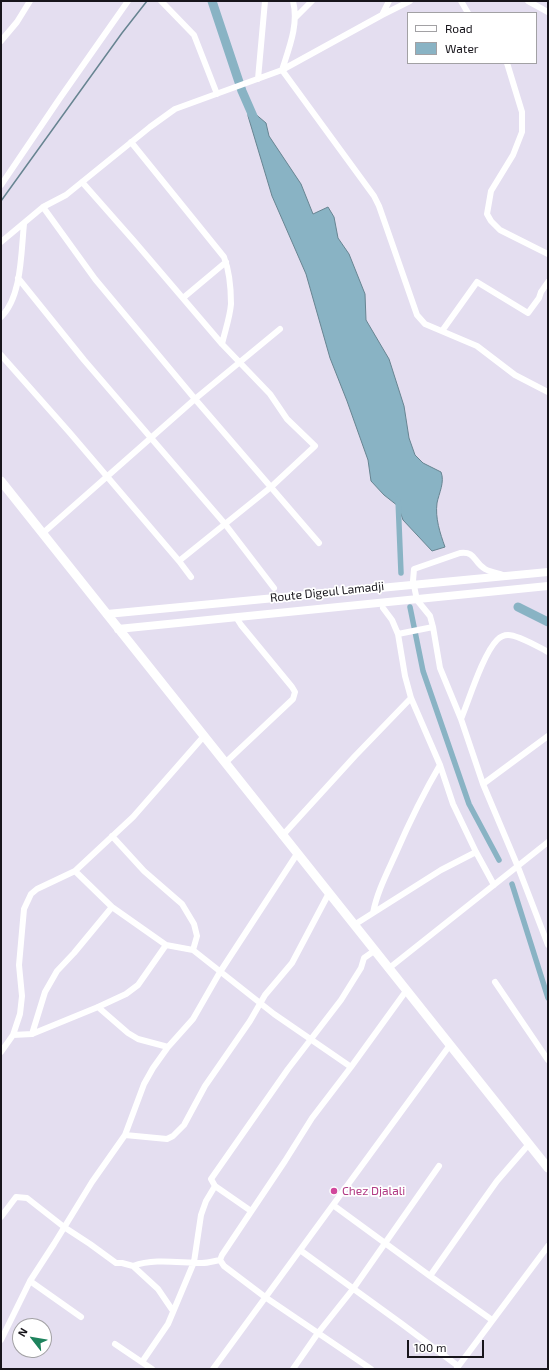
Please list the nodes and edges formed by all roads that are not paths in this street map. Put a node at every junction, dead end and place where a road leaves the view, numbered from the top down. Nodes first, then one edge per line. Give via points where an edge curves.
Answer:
1 (30, 1) edge
2 (128, 1) edge
3 (161, 1) edge
4 (265, 1) edge
5 (293, 1) edge
6 (312, 1) edge
7 (389, 1) edge
8 (410, 1) edge
9 (461, 1) edge
10 (528, 1) edge
11 (467, 12) edge
12 (548, 12) edge
13 (382, 15) junction
14 (295, 18) junction
15 (1, 41) edge
16 (507, 64) edge
17 (282, 70) junction
18 (258, 79) junction
19 (217, 94) junction
20 (131, 142) junction
21 (2, 181) edge
22 (82, 182) junction
23 (44, 207) junction
24 (24, 224) junction
25 (1, 242) edge
26 (548, 254) edge
27 (226, 262) junction
28 (18, 278) junction
29 (548, 282) edge
30 (183, 298) junction
31 (1, 317) edge
32 (280, 329) dead end
33 (442, 331) junction
34 (222, 344) junction
35 (1, 355) edge
36 (239, 362) junction
37 (548, 392) edge
38 (195, 399) junction
39 (152, 438) junction
40 (107, 477) junction
41 (1, 481) edge
42 (271, 486) junction
43 (225, 524) junction
44 (42, 533) junction
45 (319, 543) dead end
46 (179, 561) junction
47 (548, 572) edge
48 (503, 575) junction
49 (192, 577) dead end
50 (548, 586) edge
51 (274, 588) dead end
52 (383, 608) dead end
53 (107, 614) junction
54 (236, 617) junction
55 (433, 627) junction
56 (118, 629) junction
57 (398, 634) junction
58 (548, 652) edge
59 (411, 698) junction
60 (461, 719) junction
61 (204, 736) junction
62 (548, 736) edge
63 (225, 763) junction
64 (440, 765) junction
65 (484, 784) junction
66 (112, 836) junction
67 (282, 836) junction
68 (548, 842) edge
69 (476, 852) junction
70 (297, 854) junction
71 (518, 867) junction
72 (76, 871) junction
73 (494, 885) junction
74 (329, 893) junction
75 (112, 907) junction
76 (373, 913) junction
77 (354, 925) junction
78 (166, 945) junction
79 (548, 945) edge
80 (193, 950) junction
81 (374, 950) junction
82 (388, 969) junction
83 (220, 972) junction
84 (495, 982) dead end
85 (406, 991) junction
86 (261, 1003) junction
87 (98, 1007) junction
88 (32, 1034) junction
89 (13, 1035) junction
90 (310, 1038) junction
91 (450, 1046) junction
92 (168, 1047) junction
93 (1, 1052) edge
94 (548, 1060) edge
95 (351, 1067) junction
96 (125, 1135) junction
97 (529, 1144) junction
98 (439, 1166) dead end
99 (548, 1168) edge
100 (215, 1186) junction
101 (333, 1205) junction
102 (251, 1211) junction
103 (1, 1217) edge
104 (64, 1227) junction
105 (384, 1243) junction
106 (548, 1246) edge
107 (300, 1250) junction
108 (220, 1260) junction
109 (194, 1262) junction
110 (133, 1266) junction
111 (430, 1276) junction
112 (30, 1281) junction
113 (353, 1289) junction
114 (265, 1297) junction
115 (173, 1311) junction
116 (81, 1317) dead end
117 (492, 1320) junction
118 (318, 1333) junction
119 (1, 1340) edge
120 (115, 1344) dead end
121 (142, 1362) junction
122 (457, 1367) edge
123 (368, 1368) edge
124 (152, 1369) edge
125 (213, 1369) edge
126 (292, 1369) edge

1 - 15 street
2 - 21 street
3 - 19 street via 194,35
4 - 18 street
5 - 14 street
6 - 14 street
7 - 13 street
8 - 13 street
9 - 11 street
10 - 12 street
13 - 17 street
14 - 17 street
16 - 26 street via 522,112 522,132 513,155 490,191 487,214 500,230
17 - 18 street
17 - 33 street via 374,196 417,315 426,324
18 - 19 street
19 - 20 street via 175,109
20 - 22 street
20 - 27 street via 218,248
22 - 23 street via 66,195
22 - 30 street
23 - 24 street
23 - 38 street via 96,280
24 - 25 street
24 - 28 street
27 - 30 street
27 - 34 street via 231,304
28 - 31 street via 12,302
28 - 39 street via 84,360
29 - 33 street via 528,313 477,282
30 - 34 street
32 - 36 street
33 - 37 street via 477,346 515,376
34 - 36 street
35 - 40 street
36 - 38 street
36 - 42 street via 270,394 287,419 315,446
38 - 39 street
38 - 42 street
39 - 40 street
39 - 43 street
40 - 44 street
40 - 46 street
41 - 44 highway
42 - 43 street
42 - 45 street
43 - 46 street
43 - 51 street
44 - 53 highway
46 - 49 street
47 - 48 main road, Route Digeul Lamadji
48 - 53 main road, Route Digeul Lamadji
48 - 55 street via 485,569 468,552 414,569 413,581 417,600 430,616
50 - 54 main road, Route Digeul Lamadji
52 - 57 street
53 - 56 highway
54 - 56 main road, Route Digeul Lamadji
54 - 63 street via 295,692 293,699
55 - 57 street
55 - 60 street via 440,668
56 - 61 highway
57 - 59 street
58 - 60 street via 510,635 497,640 485,660
59 - 64 street
59 - 67 street
60 - 65 street
61 - 63 highway
61 - 66 street via 133,817
62 - 65 street
63 - 67 highway
64 - 69 street via 453,804
64 - 76 street via 419,802 378,892
65 - 71 street
66 - 72 street
66 - 80 street via 144,871 182,904 194,924 197,936
67 - 70 highway
68 - 71 street
69 - 73 street
69 - 76 street via 441,870
70 - 74 highway
70 - 83 street
71 - 73 street
71 - 79 street
72 - 75 street
72 - 89 street via 37,889 26,901 19,965 22,996 20,1014
73 - 82 street
74 - 77 highway
74 - 86 street via 292,963
75 - 78 street
75 - 88 street via 57,971 45,992
76 - 77 street
77 - 81 highway
78 - 80 street
78 - 87 street via 138,984 126,994
80 - 83 street
81 - 82 highway
81 - 90 street via 364,958 361,968 341,1000
82 - 85 highway
83 - 86 street
83 - 92 street via 193,1019
84 - 94 street
85 - 91 highway
85 - 95 street
86 - 90 street
86 - 96 street via 206,1086 184,1125 173,1136 167,1139
87 - 88 street
87 - 92 street via 138,1039
88 - 89 street
89 - 93 street
90 - 95 street
90 - 100 street via 211,1179
91 - 97 highway
91 - 101 street
92 - 96 street via 144,1084
95 - 102 street via 312,1118
96 - 104 street
97 - 99 highway
97 - 111 street via 486,1197
98 - 105 street
100 - 102 street
100 - 109 street via 201,1214
101 - 105 street
101 - 107 street
102 - 108 street
103 - 104 street via 16,1197 27,1198
104 - 110 street via 116,1263 122,1262
104 - 112 street
105 - 111 street
105 - 113 street
106 - 117 street
107 - 113 street
107 - 114 street
108 - 109 street
108 - 114 street via 224,1266
109 - 110 street via 142,1262
109 - 115 street
110 - 115 street via 158,1289
111 - 117 street
112 - 116 street
112 - 119 street
113 - 118 street
113 - 122 street
114 - 118 street
114 - 125 street
115 - 121 street via 168,1324
117 - 122 street
118 - 123 street
118 - 126 street
120 - 121 street
121 - 124 street

